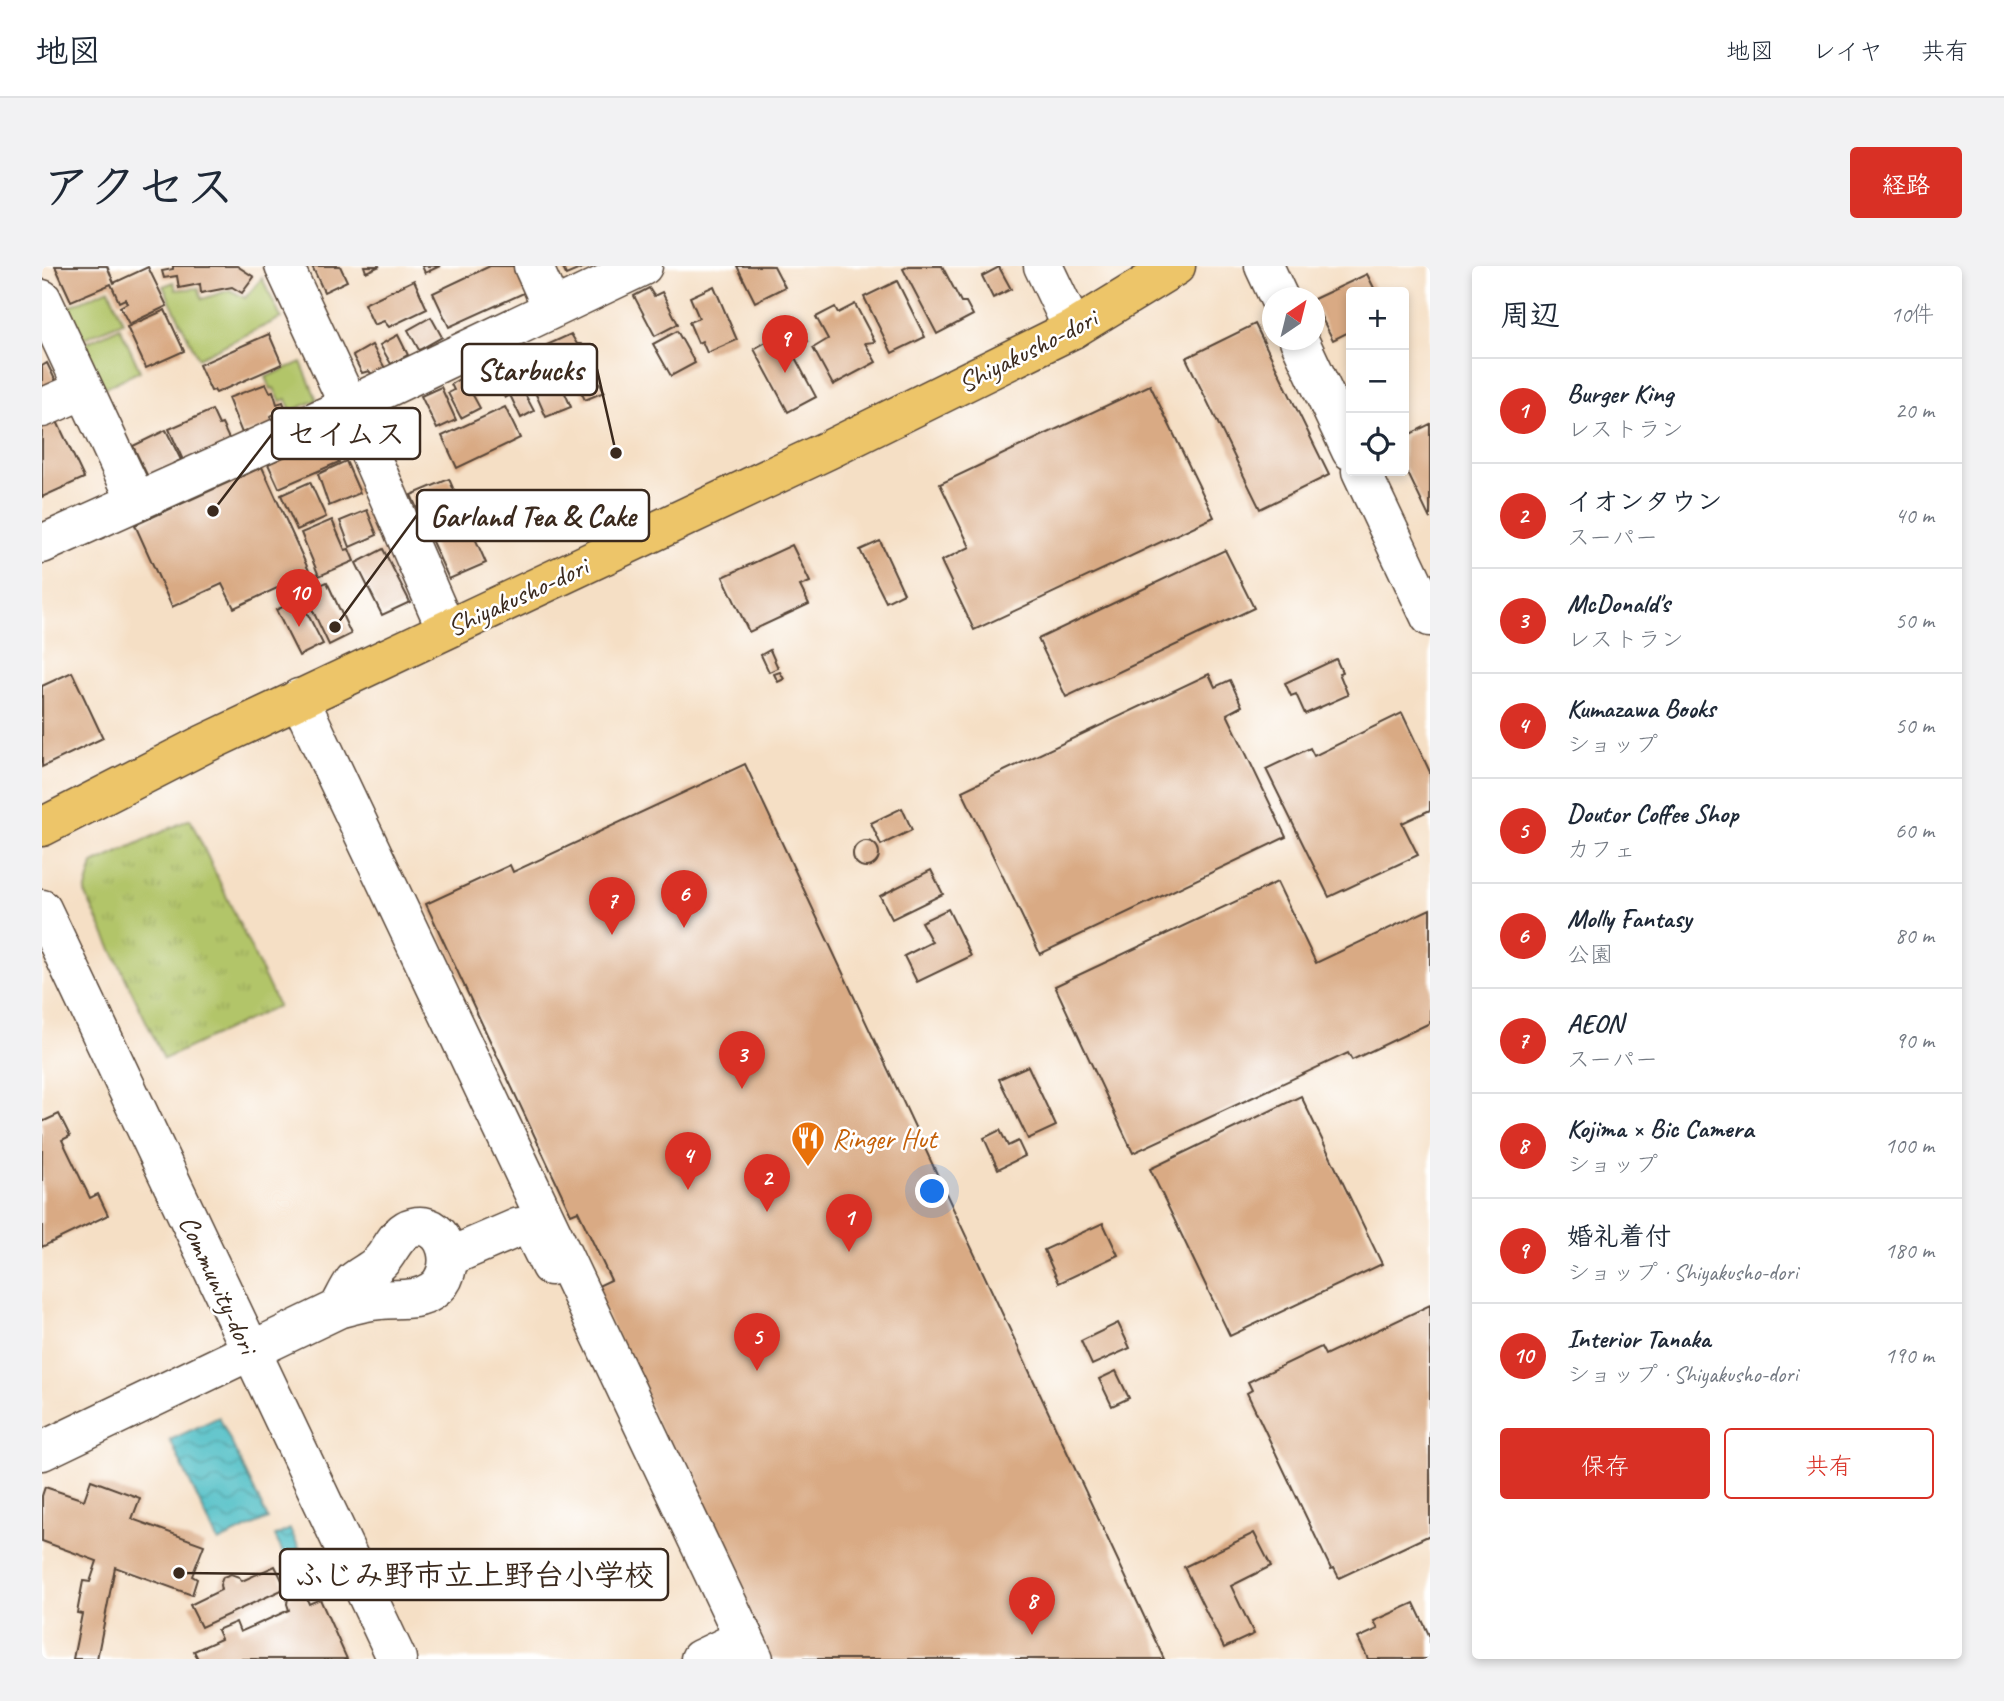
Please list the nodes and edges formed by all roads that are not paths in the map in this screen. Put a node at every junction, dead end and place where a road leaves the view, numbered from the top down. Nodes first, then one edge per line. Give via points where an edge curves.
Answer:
1 (284, 266) edge
2 (533, 266) edge
3 (643, 266) edge
4 (1043, 266) edge
5 (1176, 266) edge
6 (1264, 266) edge
7 (1274, 287) edge
8 (42, 299) edge
9 (552, 308) junction
10 (1073, 330) junction
11 (1304, 350) edge
12 (83, 390) junction
13 (349, 406) junction
14 (42, 408) edge
15 (1346, 440) edge
16 (1363, 476) edge
17 (136, 500) junction
18 (42, 544) edge
19 (1430, 617) edge
20 (446, 629) junction
21 (299, 698) junction
22 (42, 827) edge
23 (42, 909) edge
24 (499, 1119) junction
25 (527, 1229) junction
26 (446, 1249) junction
27 (338, 1309) junction
28 (600, 1334) junction
29 (250, 1350) junction
30 (42, 1451) edge
31 (749, 1648) edge
32 (397, 1659) edge
33 (700, 1659) edge

1 - 13 street
2 - 9 street
3 - 9 street
4 - 10 street
5 - 10 main road, Shiyakusho-dori
6 - 7 street
8 - 12 street
9 - 13 street
10 - 20 main road, Shiyakusho-dori
11 - 15 street
12 - 14 street
12 - 17 street
13 - 17 street
13 - 20 street
16 - 19 street
17 - 18 street
20 - 21 main road, Shiyakusho-dori
21 - 22 main road, Shiyakusho-dori
21 - 24 street
23 - 29 street, Community-dori
24 - 25 street via 513,1172 532,1209
24 - 26 street via 491,1143 514,1196 510,1214
24 - 28 street
25 - 26 street via 519,1227
25 - 28 street via 532,1230 570,1307
26 - 27 street via 446,1277 435,1290 421,1297 360,1302
26 - 27 street via 434,1231 412,1227 398,1236 380,1263 354,1282
27 - 29 street
28 - 31 street
29 - 30 street
29 - 32 street, Community-dori
31 - 33 street

